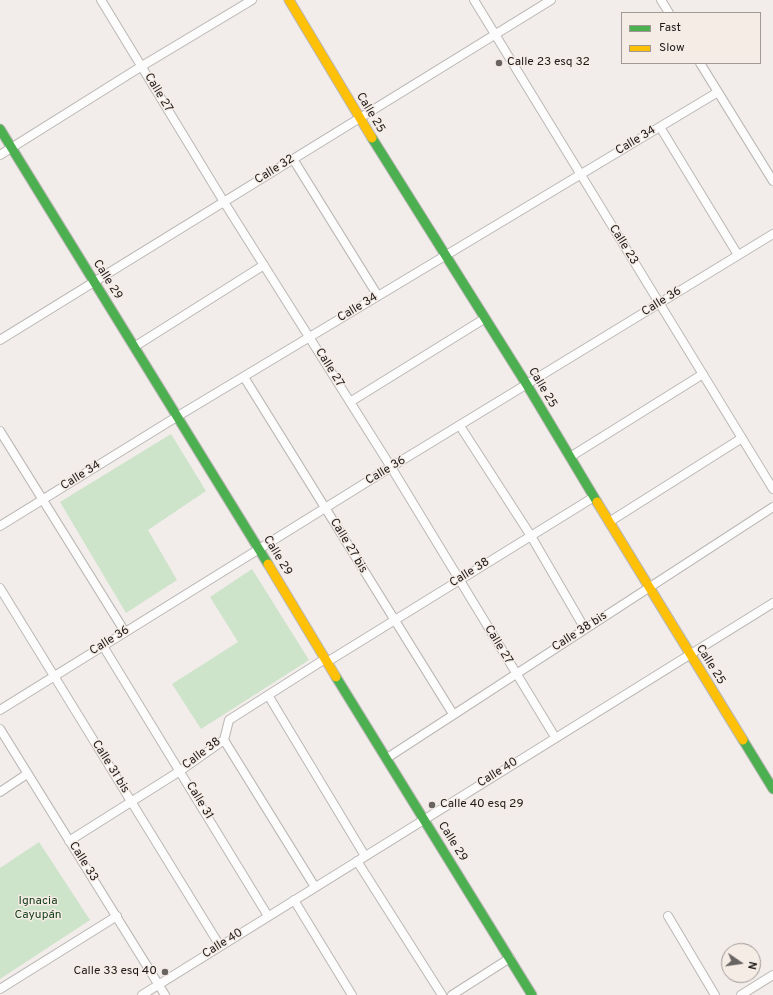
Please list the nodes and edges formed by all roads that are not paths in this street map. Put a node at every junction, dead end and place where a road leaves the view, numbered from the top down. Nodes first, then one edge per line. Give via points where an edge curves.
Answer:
1 (101, 0) edge
2 (252, 0) edge
3 (289, 0) edge
4 (474, 0) edge
5 (551, 0) edge
6 (661, 0) edge
7 (668, 12) edge
8 (495, 35) junction
9 (701, 64) edge
10 (142, 66) junction
11 (718, 92) junction
12 (359, 118) junction
13 (660, 127) junction
14 (0, 129) edge
15 (12, 148) junction
16 (0, 155) edge
17 (293, 159) junction
18 (580, 175) junction
19 (773, 181) edge
20 (224, 202) junction
21 (773, 234) edge
22 (738, 255) junction
23 (445, 256) junction
24 (264, 265) junction
25 (94, 282) junction
26 (378, 296) junction
27 (659, 304) junction
28 (484, 319) junction
29 (309, 338) junction
30 (0, 340) edge
31 (134, 347) junction
32 (703, 374) junction
33 (244, 377) junction
34 (527, 385) junction
35 (350, 402) junction
36 (178, 416) junction
37 (460, 426) junction
38 (0, 431) edge
39 (742, 438) junction
40 (570, 457) junction
41 (391, 467) junction
42 (773, 489) edge
43 (594, 497) junction
44 (43, 500) junction
45 (773, 507) edge
46 (325, 508) junction
47 (609, 522) junction
48 (0, 526) edge
49 (531, 536) junction
50 (259, 549) junction
51 (460, 580) junction
52 (649, 587) junction
53 (0, 588) edge
54 (773, 603) edge
55 (394, 621) junction
56 (586, 629) junction
57 (125, 632) junction
58 (103, 646) junction
59 (689, 654) junction
60 (326, 661) junction
61 (516, 674) junction
62 (54, 676) junction
63 (268, 695) junction
64 (0, 710) edge
65 (453, 714) junction
66 (0, 729) edge
67 (555, 737) junction
68 (224, 740) junction
69 (387, 758) junction
70 (180, 771) junction
71 (27, 774) junction
72 (773, 789) edge
73 (0, 792) edge
74 (131, 802) junction
75 (423, 820) junction
76 (69, 841) junction
77 (365, 856) junction
78 (357, 861) junction
79 (315, 887) junction
80 (294, 900) junction
81 (117, 916) junction
82 (268, 916) junction
83 (668, 916) dead end
84 (220, 946) junction
85 (510, 958) junction
86 (773, 975) edge
87 (159, 984) junction
88 (0, 989) edge
89 (142, 995) edge
90 (165, 995) edge
91 (352, 995) edge
92 (442, 995) edge
93 (452, 995) edge
94 (532, 995) edge
95 (715, 995) edge
96 (741, 995) edge

1 - 10 street, Calle 27
2 - 10 street
3 - 12 street, Calle 25
4 - 8 street, Calle 23
5 - 8 street, Calle 32
6 - 7 street
8 - 12 street, Calle 32
8 - 18 street, Calle 23
9 - 11 street
10 - 15 street
10 - 20 street, Calle 27
11 - 13 street, Calle 34
11 - 19 street
12 - 17 street, Calle 32
12 - 23 street, Calle 25
13 - 18 street, Calle 34
13 - 22 street
14 - 15 street, Calle 29
15 - 16 street
15 - 25 street, Calle 29
17 - 20 street, Calle 32
17 - 26 street
18 - 23 street, Calle 34
18 - 27 street, Calle 23
20 - 24 street, Calle 27
20 - 25 street, Calle 32
21 - 22 street, Calle 36
22 - 27 street, Calle 36
23 - 26 street, Calle 34
23 - 28 street, Calle 25
24 - 29 street, Calle 27
24 - 31 street
25 - 30 street, Calle 32
25 - 31 street, Calle 29
26 - 29 street, Calle 34
27 - 32 street, Calle 23
27 - 34 street, Calle 36
28 - 34 street, Calle 25
28 - 35 street
29 - 33 street, Calle 34
29 - 35 street, Calle 27
31 - 36 street, Calle 29
32 - 39 street, Calle 23
32 - 40 street
33 - 36 street, Calle 34
33 - 46 street, Calle 27 bis
34 - 37 street, Calle 36
34 - 40 street, Calle 25
35 - 41 street, Calle 27
36 - 44 street, Calle 34
36 - 50 street, Calle 29
37 - 41 street, Calle 36
37 - 49 street
38 - 44 street
39 - 42 street, Calle 23
39 - 47 street
40 - 43 street, Calle 25
41 - 46 street, Calle 36
41 - 51 street, Calle 27
43 - 47 street, Calle 25
43 - 49 street, Calle 38
44 - 48 street, Calle 34
44 - 57 street
45 - 52 street, Calle 38 bis
46 - 50 street, Calle 36
46 - 55 street, Calle 27 bis
47 - 52 street, Calle 25
49 - 51 street, Calle 38
49 - 56 street
50 - 57 street, Calle 36
50 - 60 street, Calle 29
51 - 55 street, Calle 38
51 - 61 street, Calle 27
52 - 56 street, Calle 38 bis
52 - 59 street, Calle 25
53 - 62 street, Calle 31 bis
54 - 59 street, Calle 40
55 - 60 street, Calle 38
55 - 65 street, Calle 27 bis
56 - 61 street, Calle 38 bis
57 - 58 street, Calle 36
58 - 62 street, Calle 36
58 - 70 street, Calle 31
59 - 67 street, Calle 40
59 - 72 street, Calle 25
60 - 63 street, Calle 38
60 - 69 street, Calle 29
61 - 65 street, Calle 38 bis
61 - 67 street, Calle 27
62 - 64 street, Calle 36
62 - 74 street, Calle 31 bis
63 - 68 street, Calle 38 via 229,720
63 - 77 street
65 - 69 street, Calle 38 bis
66 - 71 street, Calle 33
67 - 75 street, Calle 40
68 - 70 street, Calle 38
68 - 79 street
69 - 75 street, Calle 29
70 - 74 street, Calle 38
70 - 82 street, Calle 31
71 - 73 street
71 - 76 street, Calle 33
74 - 76 street, Calle 38
74 - 84 street, Calle 31 bis
75 - 77 street, Calle 40
75 - 85 street, Calle 29
76 - 81 street, Calle 33
77 - 78 street, Calle 40
78 - 79 street, Calle 40
78 - 92 street
79 - 80 street, Calle 40
80 - 82 street, Calle 40
80 - 91 street
81 - 87 street, Calle 33
81 - 88 street
82 - 84 street, Calle 40
83 - 95 street
84 - 87 street, Calle 40
85 - 93 street
85 - 94 street, Calle 29
86 - 96 street
87 - 89 street, Calle 40
87 - 90 street, Calle 33

